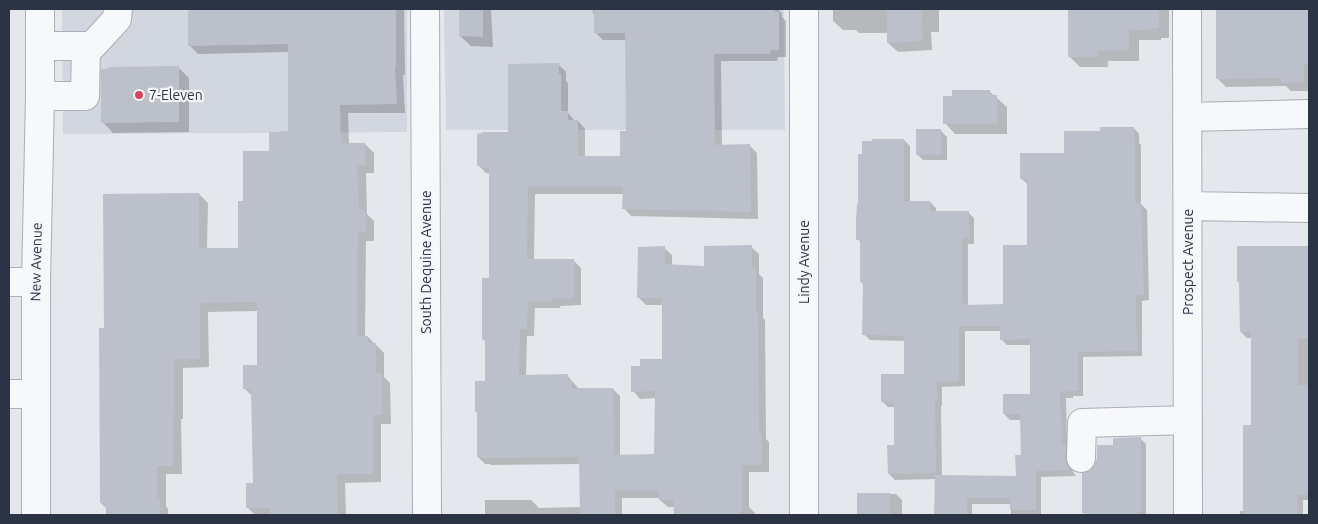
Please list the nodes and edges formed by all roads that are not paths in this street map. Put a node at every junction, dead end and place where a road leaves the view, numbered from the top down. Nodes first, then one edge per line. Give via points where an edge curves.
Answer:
1 (40, 9) edge
2 (118, 9) edge
3 (425, 9) edge
4 (804, 9) edge
5 (1187, 9) edge
6 (40, 46) junction
7 (86, 46) junction
8 (40, 96) junction
9 (1309, 114) edge
10 (1187, 117) junction
11 (1188, 206) junction
12 (1309, 208) edge
13 (9, 282) edge
14 (36, 282) junction
15 (22, 394) edge
16 (1188, 420) junction
17 (1081, 458) dead end
18 (36, 515) edge
19 (427, 515) edge
20 (804, 515) edge
21 (1188, 515) edge

1 - 6 street, New Avenue
2 - 7 street via 116,19 92,46
3 - 19 street, South Dequine Avenue
4 - 20 street, Lindy Avenue
5 - 10 street, Prospect Avenue
6 - 7 street
6 - 8 street, New Avenue
7 - 8 street via 85,96
8 - 14 street, New Avenue
9 - 10 street
10 - 11 street, Prospect Avenue
11 - 12 street
11 - 16 street, Prospect Avenue
13 - 14 street
14 - 15 street, New Avenue
15 - 18 street, New Avenue
16 - 17 street via 1082,423
16 - 21 street, Prospect Avenue

